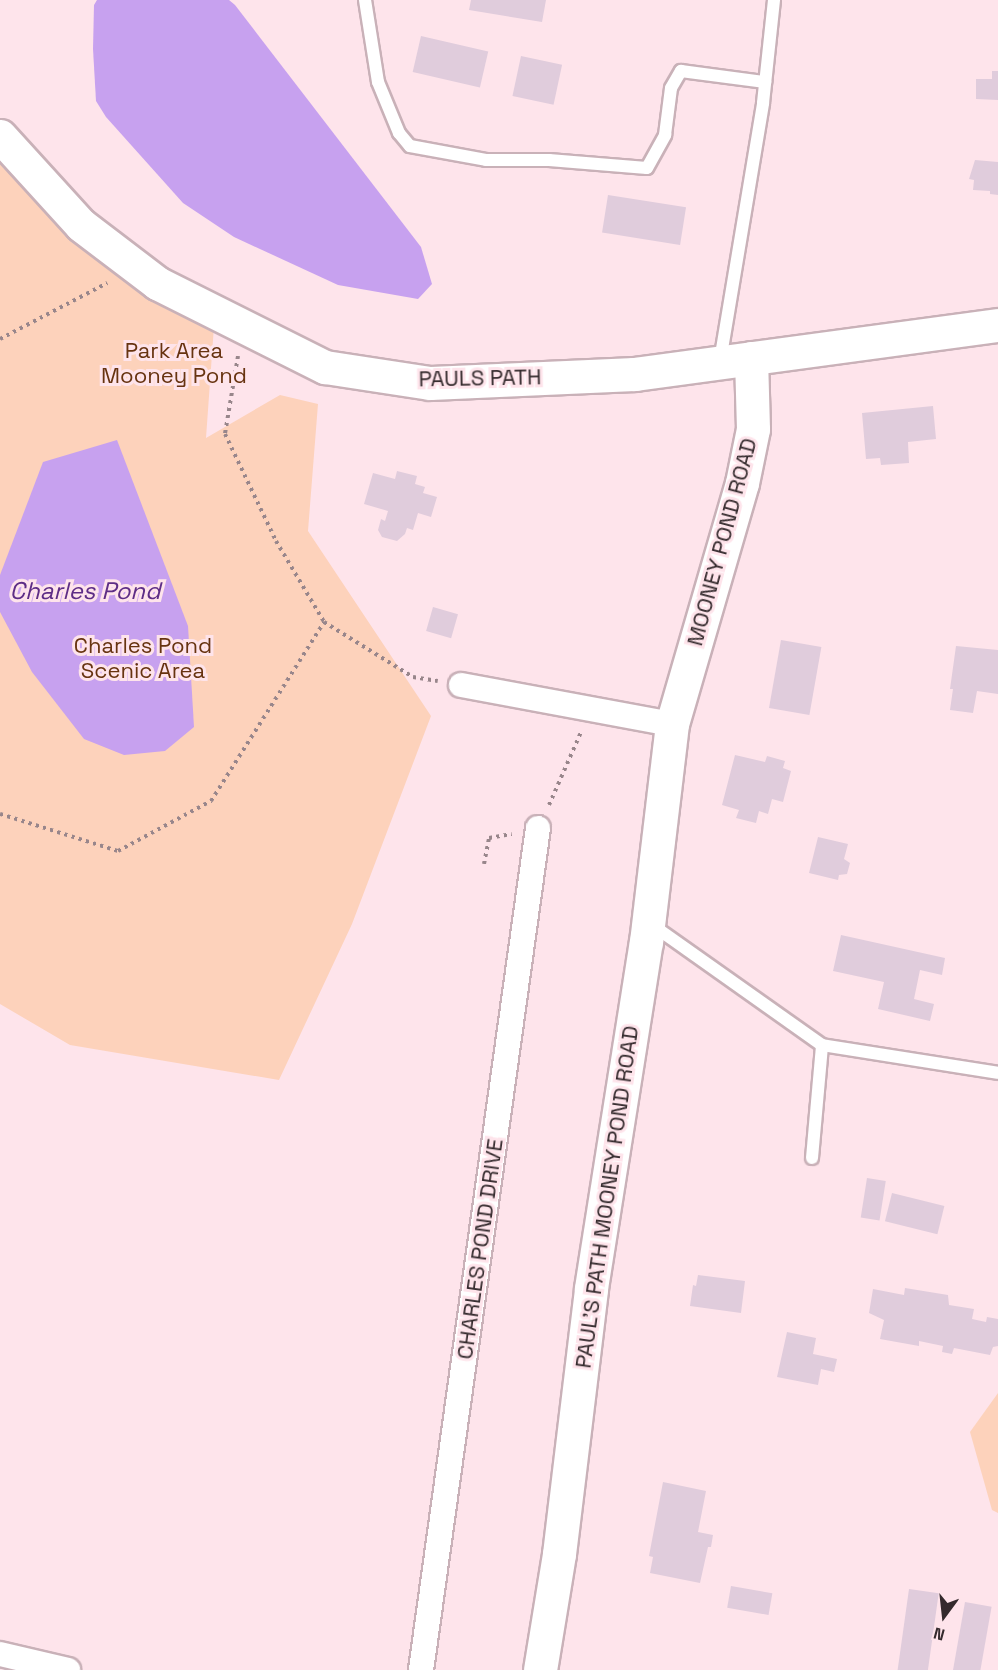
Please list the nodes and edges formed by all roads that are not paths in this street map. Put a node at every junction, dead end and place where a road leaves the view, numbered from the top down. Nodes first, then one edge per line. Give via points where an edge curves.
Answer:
1 (365, 0) edge
2 (774, 0) edge
3 (765, 82) junction
4 (0, 136) edge
5 (998, 325) edge
6 (735, 360) junction
7 (461, 685) road end
8 (672, 724) junction
9 (538, 828) road end
10 (648, 921) junction
11 (822, 1045) junction
12 (998, 1072) edge
13 (812, 1158) dead end
14 (0, 1653) edge
15 (68, 1670) edge
16 (421, 1670) edge
17 (540, 1670) edge

1 - 3 lane via 378,82 399,133 410,146 486,160 549,160 647,168 664,135 671,88 681,71
2 - 3 lane
3 - 6 lane
4 - 6 street, PAULS PATH via 81,225 157,283 325,367 430,383 635,374
5 - 6 street
6 - 8 street, MOONEY POND ROAD via 753,429 742,483
7 - 8 street
8 - 10 street, PAUL'S PATH MOONEY POND ROAD
9 - 16 street, CHARLES POND DRIVE
10 - 11 lane
10 - 17 street, PAUL'S PATH MOONEY POND ROAD via 591,1288 559,1554
11 - 12 lane
11 - 13 lane
14 - 15 street

